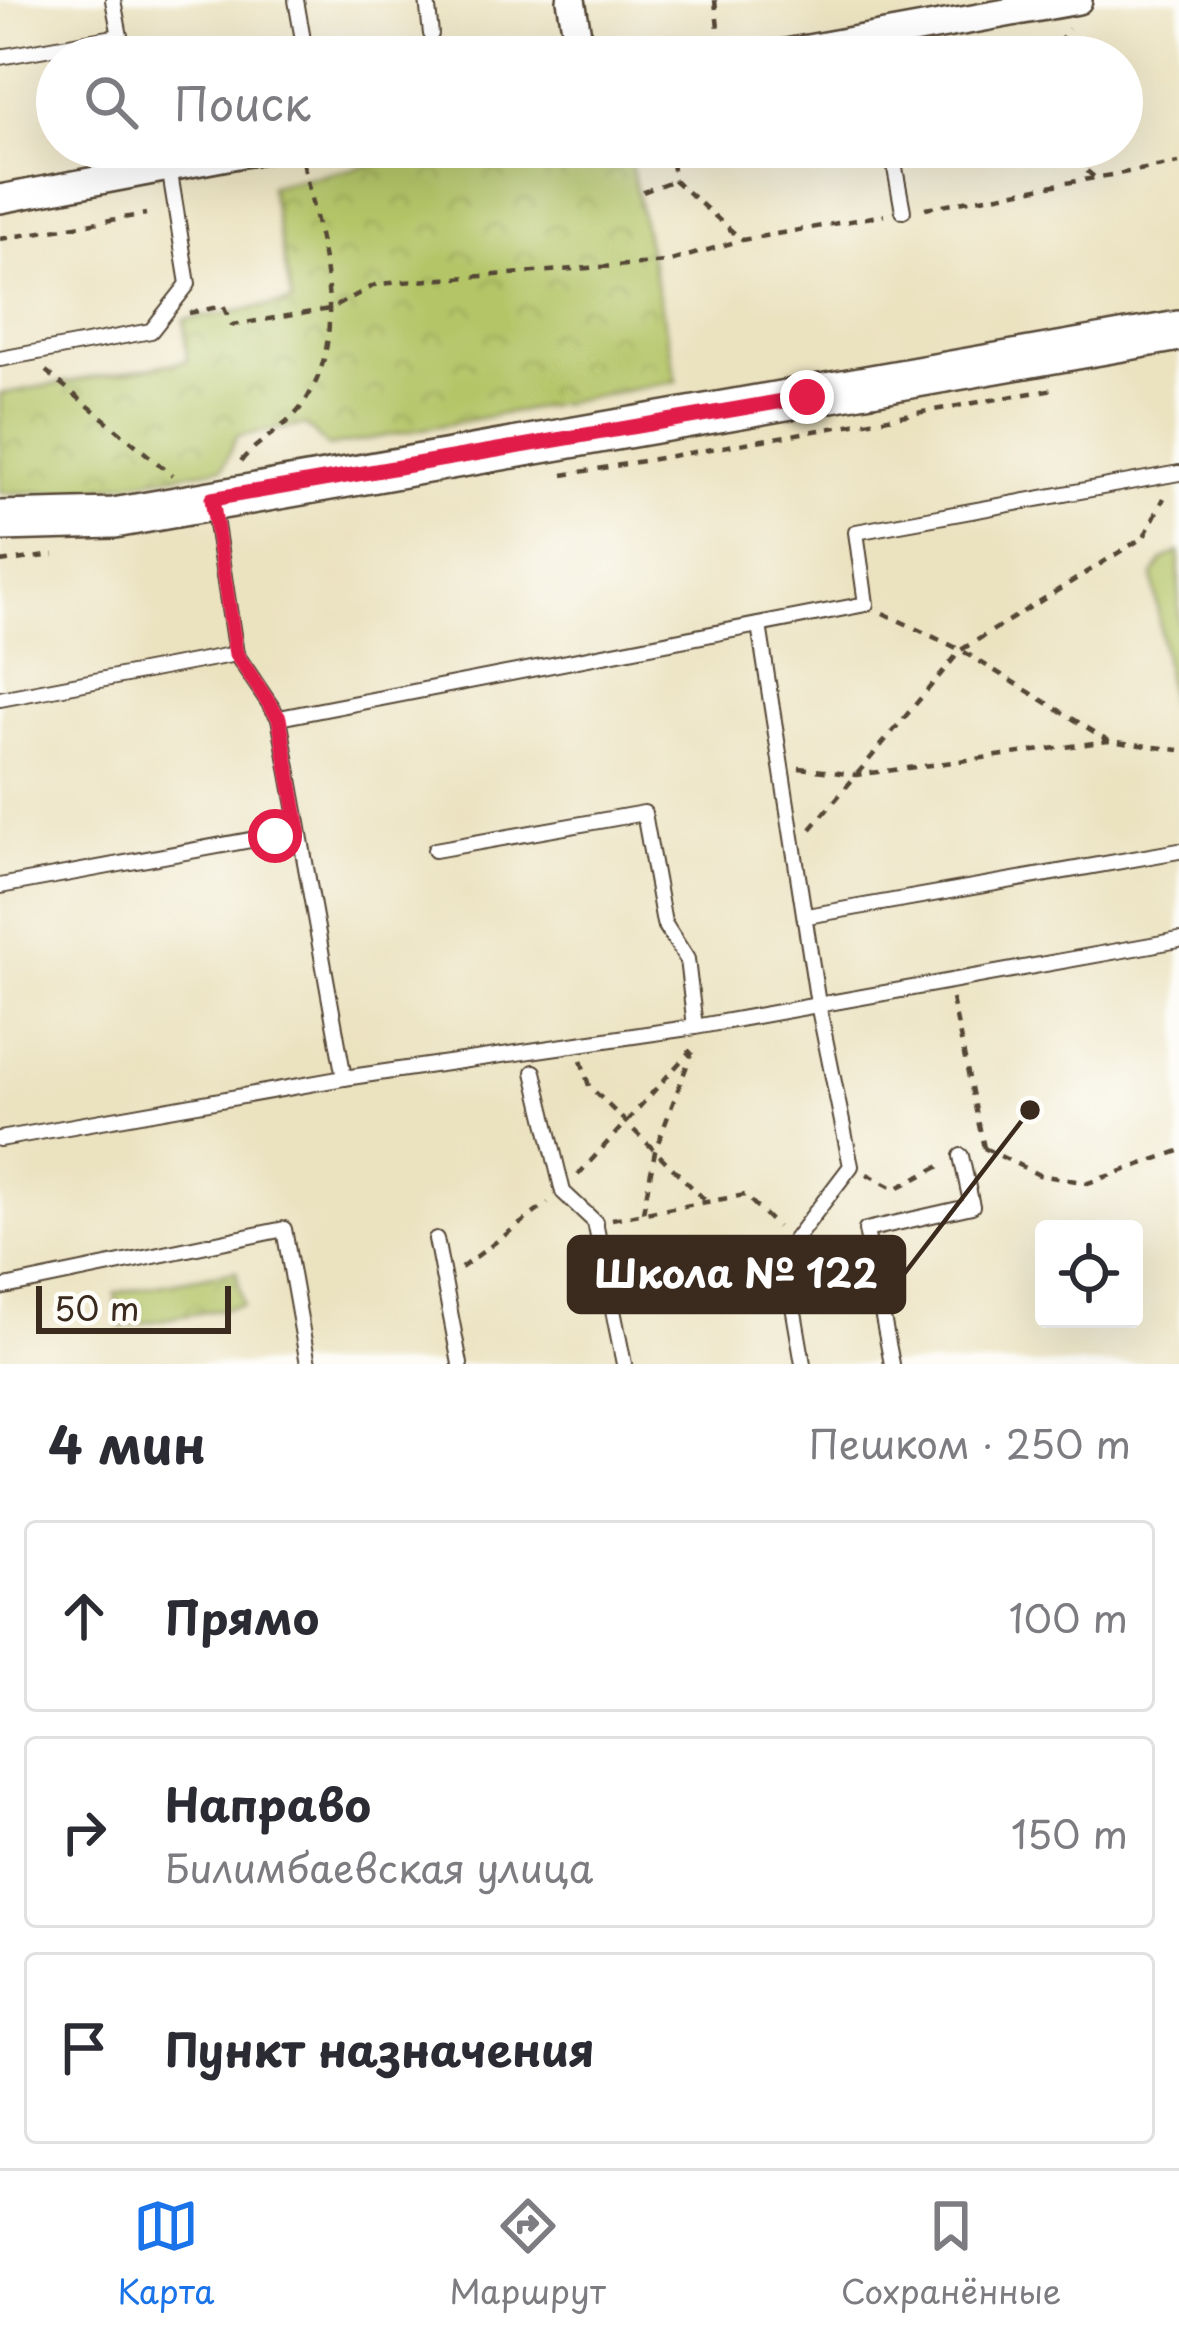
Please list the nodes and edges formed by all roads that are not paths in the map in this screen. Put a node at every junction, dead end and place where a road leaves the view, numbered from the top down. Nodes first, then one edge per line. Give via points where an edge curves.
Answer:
1 (113, 0) edge
2 (296, 0) edge
3 (427, 0) edge
4 (572, 0) edge
5 (1076, 12) edge
6 (431, 34) dead end
7 (120, 36) edge
8 (302, 36) edge
9 (578, 36) edge
10 (937, 36) edge
11 (36, 51) edge
12 (0, 57) edge
13 (127, 168) edge
14 (154, 168) edge
15 (903, 168) edge
16 (0, 199) edge
17 (903, 212) dead end
18 (1179, 331) edge
19 (0, 359) edge
20 (1178, 473) edge
21 (195, 502) junction
22 (0, 521) edge
23 (759, 625) junction
24 (236, 654) junction
25 (0, 700) edge
26 (279, 718) junction
27 (299, 831) junction
28 (435, 850) dead end
29 (1179, 851) edge
30 (0, 886) edge
31 (807, 916) junction
32 (1179, 940) edge
33 (818, 1004) junction
34 (695, 1027) junction
35 (534, 1072) dead end
36 (344, 1078) junction
37 (0, 1139) edge
38 (961, 1156) road end
39 (436, 1239) dead end
40 (0, 1288) edge
41 (308, 1364) edge
42 (460, 1364) edge
43 (624, 1364) edge
44 (803, 1364) edge
45 (892, 1364) edge

1 - 7 lane
2 - 8 lane
3 - 6 lane
4 - 9 street
5 - 10 street
11 - 12 lane
13 - 16 street
14 - 19 lane via 188,284 151,331
15 - 17 lane
18 - 21 main road
20 - 23 lane via 856,532 866,604
21 - 22 main road via 114,518
21 - 24 lane
23 - 26 lane
23 - 31 lane
24 - 25 lane
24 - 26 lane
26 - 27 lane
27 - 30 lane
27 - 36 lane
28 - 34 lane via 644,813 664,923 687,959
29 - 31 lane
31 - 33 lane
32 - 33 lane
33 - 34 lane
33 - 44 lane via 851,1166 784,1254
34 - 36 lane
35 - 43 lane via 563,1192 595,1222
36 - 37 lane
38 - 45 lane via 972,1206 866,1230
39 - 42 lane
40 - 41 lane via 284,1229

